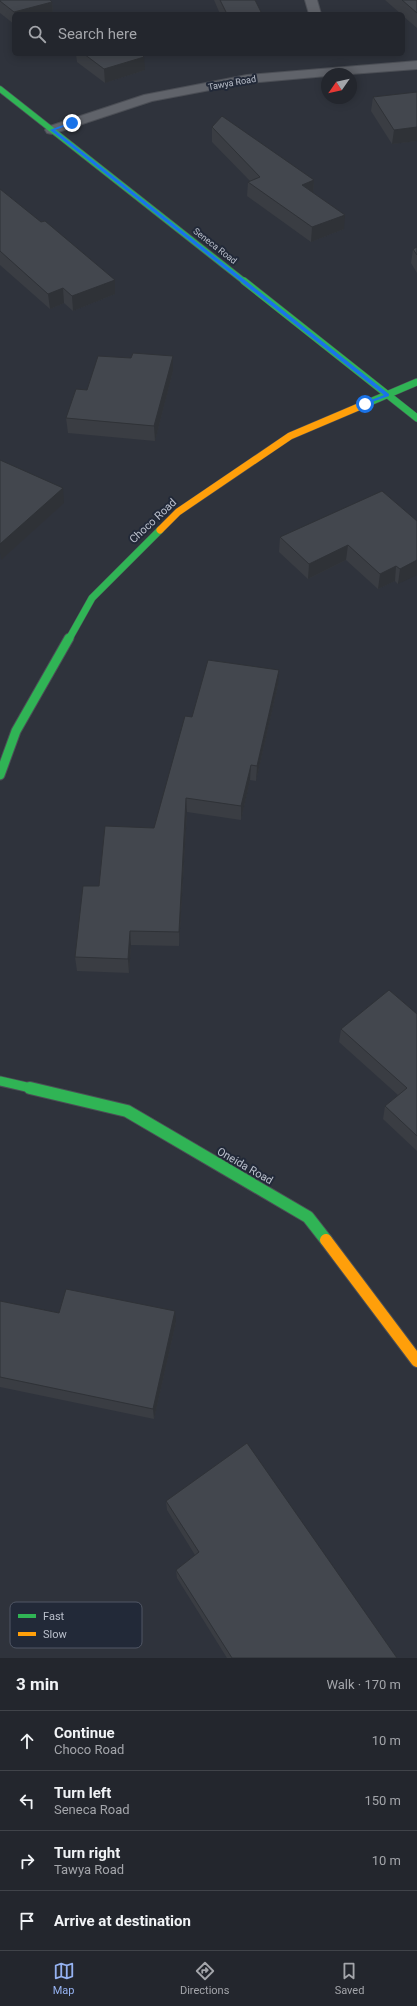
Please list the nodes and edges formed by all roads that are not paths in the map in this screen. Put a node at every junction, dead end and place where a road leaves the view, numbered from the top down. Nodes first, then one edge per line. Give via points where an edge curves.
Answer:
1 (311, 0) edge
2 (314, 12) edge
3 (417, 65) edge
4 (0, 89) edge
5 (52, 130) junction
6 (417, 382) edge
7 (387, 395) junction
8 (417, 418) edge
9 (0, 775) edge
10 (0, 1081) edge
11 (417, 1361) edge

1 - 2 street
3 - 5 street, Tawya Road via 336,65 247,79 149,98
4 - 5 street, Seneca Road
5 - 7 street, Seneca Road
6 - 7 street, Choco Road
7 - 8 street, Seneca Road
7 - 9 street, Choco Road via 290,436 178,512 92,598 16,731
10 - 11 street, Oneida Road via 127,1110 308,1217

